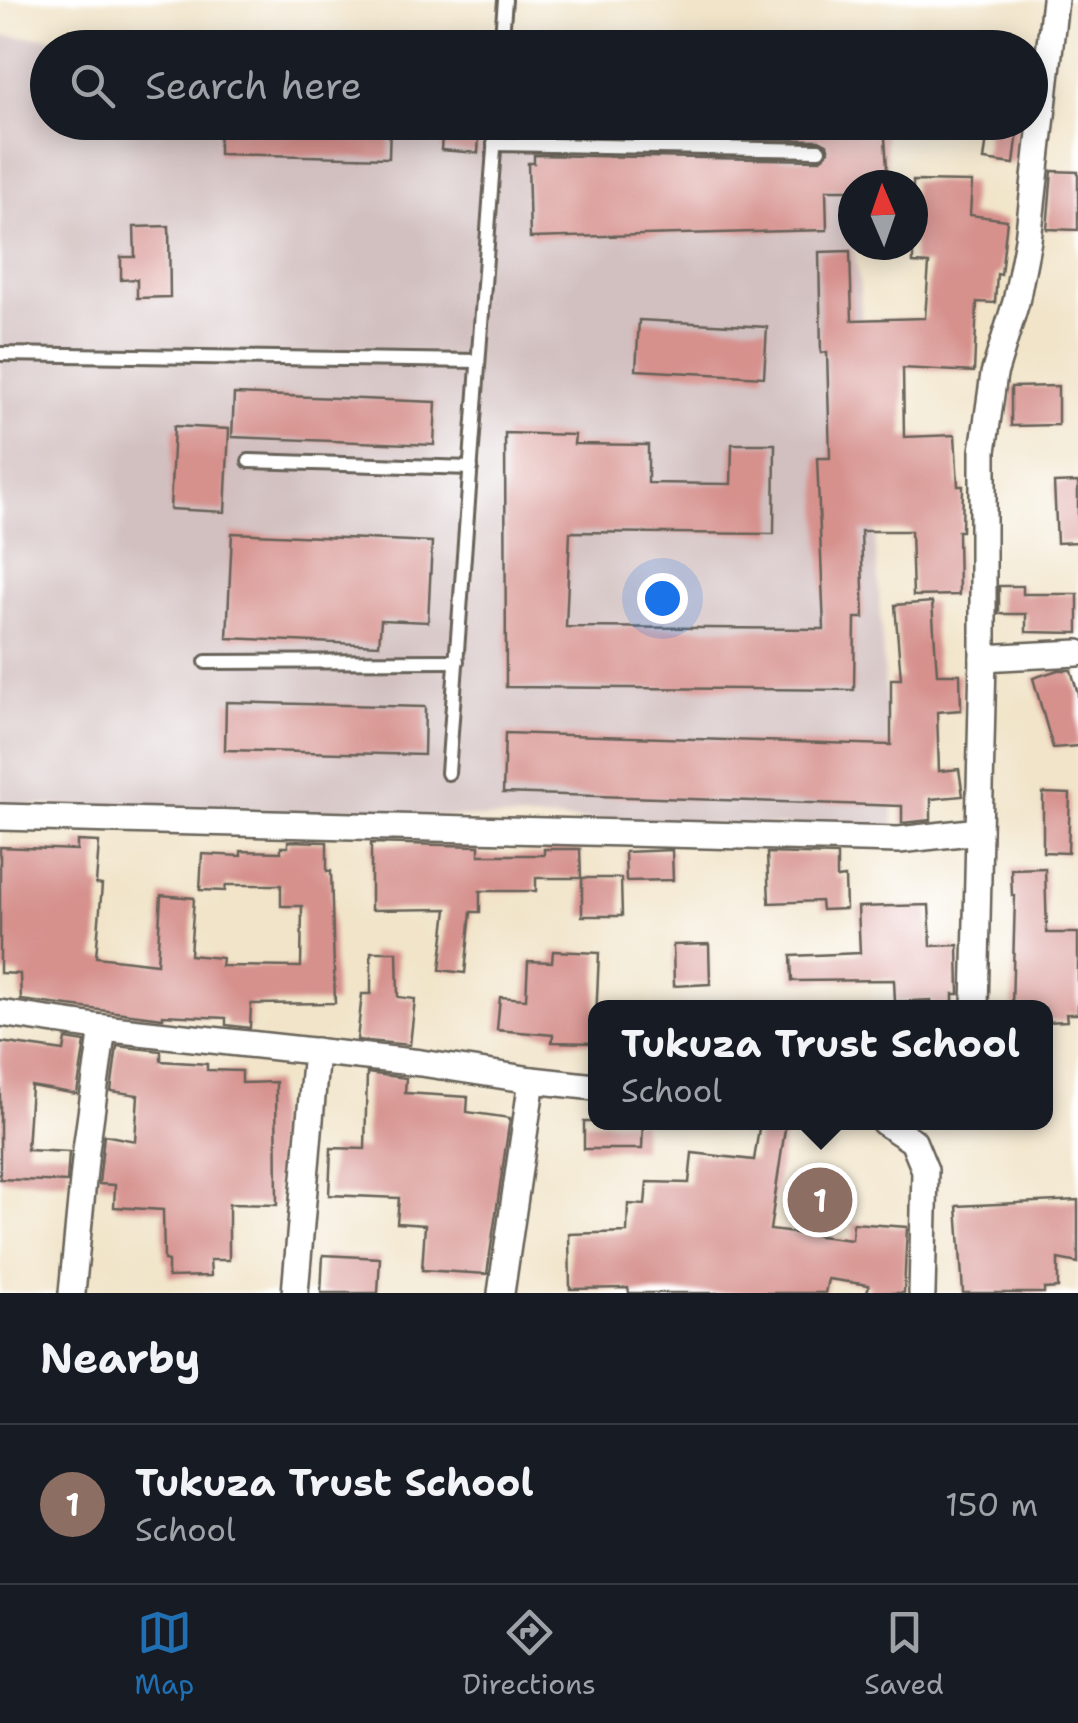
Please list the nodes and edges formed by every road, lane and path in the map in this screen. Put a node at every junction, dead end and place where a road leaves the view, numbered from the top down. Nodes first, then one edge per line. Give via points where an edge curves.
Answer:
1 (505, 0) edge
2 (1055, 0) edge
3 (502, 30) edge
4 (1048, 62) edge
5 (494, 140) edge
6 (1039, 140) edge
7 (494, 144) junction
8 (819, 150) dead end
9 (0, 354) edge
10 (478, 362) junction
11 (249, 461) dead end
12 (471, 468) junction
13 (1078, 653) edge
14 (983, 658) junction
15 (206, 662) dead end
16 (457, 662) junction
17 (448, 773) dead end
18 (0, 817) edge
19 (979, 830) junction
20 (975, 1000) edge
21 (0, 1013) edge
22 (103, 1028) junction
23 (316, 1051) junction
24 (532, 1080) junction
25 (588, 1086) edge
26 (897, 1130) edge
27 (72, 1293) edge
28 (295, 1293) edge
29 (500, 1293) edge
30 (922, 1293) edge

1 - 3 lane
2 - 4 street
5 - 7 lane
6 - 14 street via 1028,240 994,374 983,451
7 - 8 lane
7 - 10 lane
9 - 10 lane
10 - 12 lane
11 - 12 lane
12 - 16 lane
13 - 14 street
14 - 19 street
15 - 16 lane
16 - 17 lane
18 - 19 street via 862,840
19 - 20 street
21 - 22 street
22 - 23 street
22 - 27 street
23 - 24 street
23 - 28 street
24 - 25 street
24 - 29 street
26 - 30 street via 913,1140 925,1170

